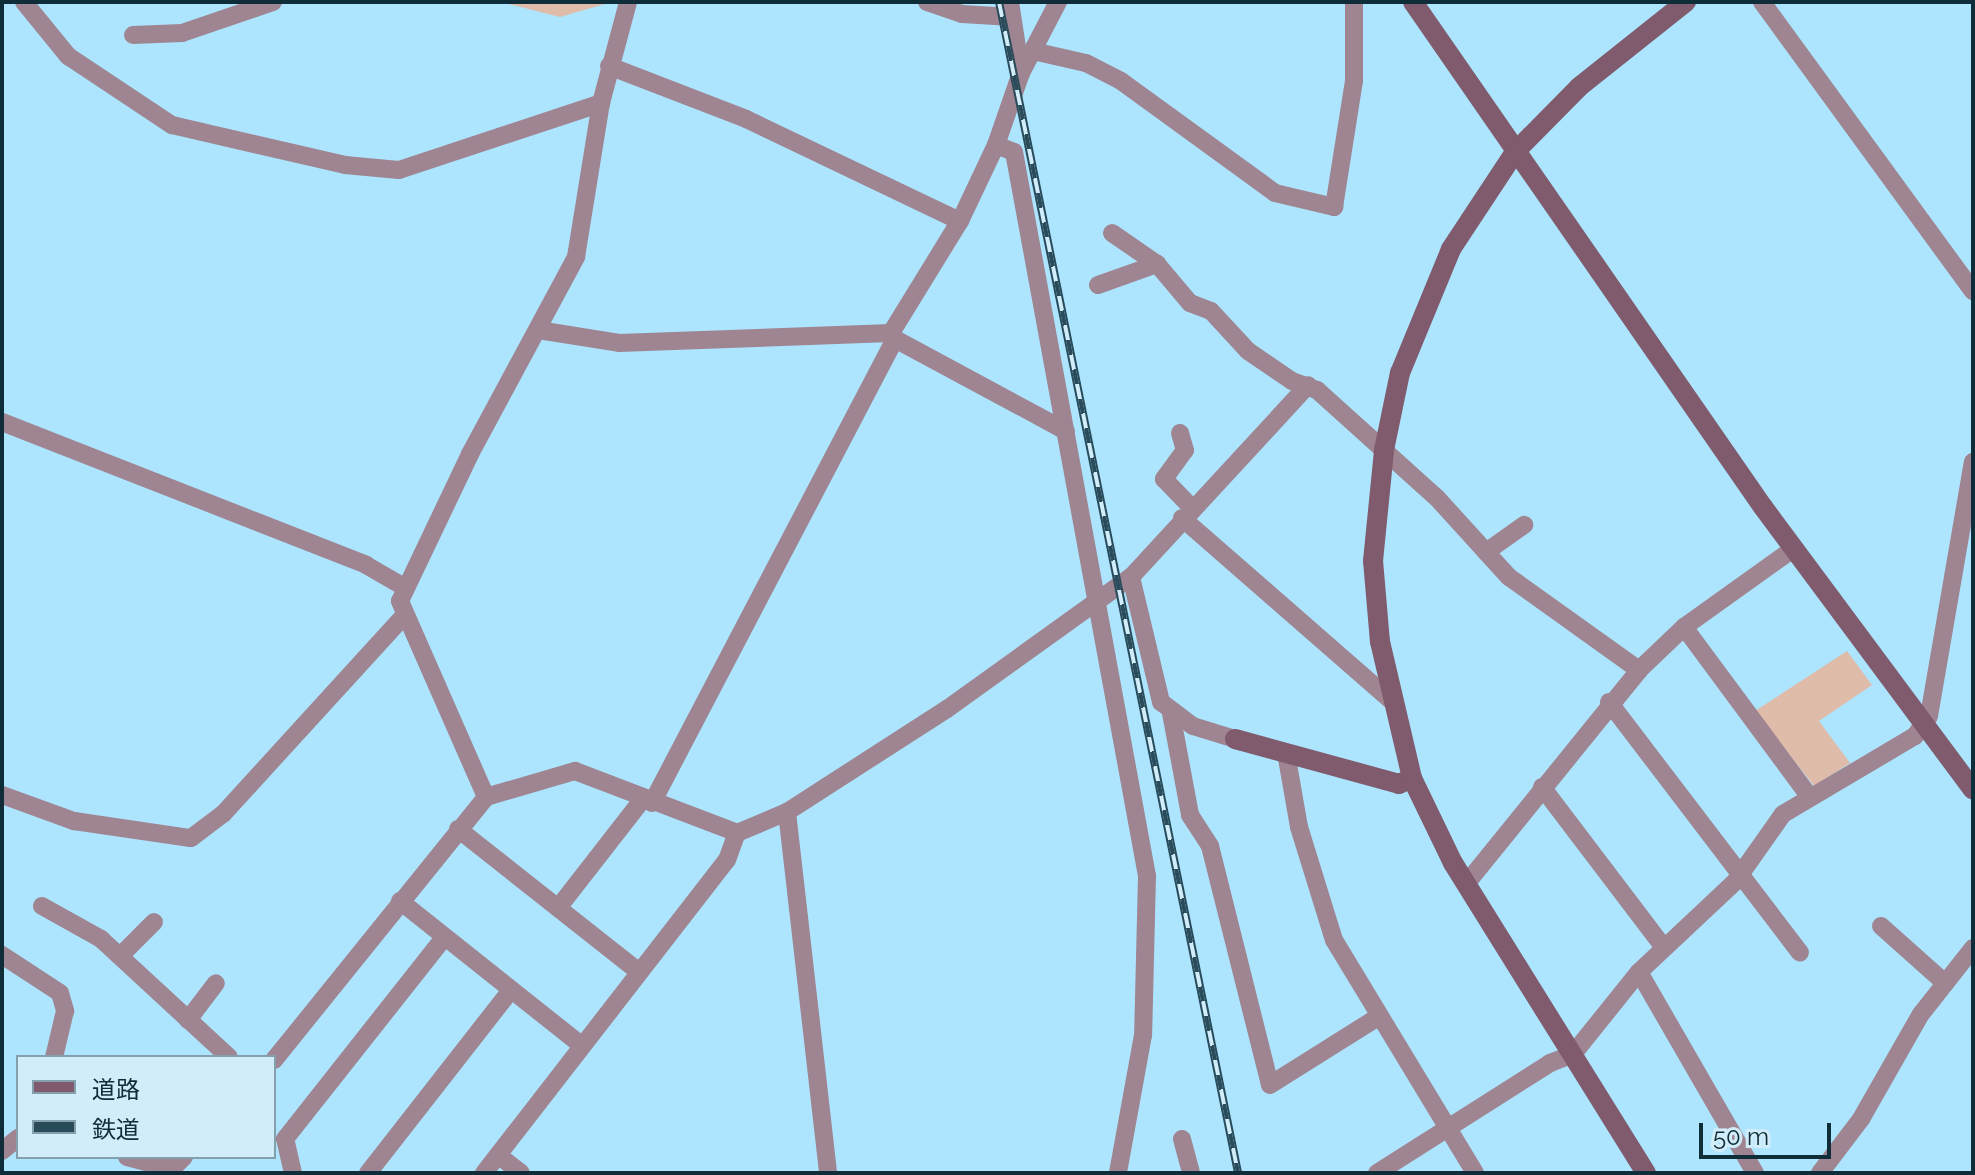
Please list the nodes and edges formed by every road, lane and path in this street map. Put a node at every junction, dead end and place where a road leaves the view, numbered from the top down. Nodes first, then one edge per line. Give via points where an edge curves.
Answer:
1 (24, 2) edge
2 (273, 2) edge
3 (628, 2) edge
4 (927, 2) edge
5 (1058, 2) edge
6 (1413, 2) edge
7 (1686, 2) edge
8 (1762, 2) edge
9 (1352, 3) edge
10 (1011, 9) edge
11 (133, 35) dead end
12 (1033, 51) junction
13 (609, 66) junction
14 (1021, 73) junction
15 (601, 103) junction
16 (996, 145) junction
17 (1515, 152) junction
18 (960, 221) junction
19 (1112, 233) dead end
20 (1157, 264) junction
21 (1098, 285) dead end
22 (1973, 291) edge
23 (538, 330) junction
24 (893, 336) junction
25 (1308, 385) junction
26 (2, 422) edge
27 (1066, 431) junction
28 (1180, 433) dead end
29 (1384, 450) junction
30 (1973, 462) edge
31 (1187, 513) junction
32 (1524, 525) dead end
33 (1793, 549) junction
34 (1486, 552) junction
35 (1131, 577) junction
36 (406, 588) junction
37 (1094, 599) junction
38 (404, 616) junction
39 (1684, 627) junction
40 (1639, 670) junction
41 (1392, 701) junction
42 (1609, 702) junction
43 (1171, 713) junction
44 (1923, 724) junction
45 (1235, 739) joint
46 (1286, 753) junction
47 (1412, 778) junction
48 (1542, 787) junction
49 (1973, 790) edge
50 (2, 795) edge
51 (1809, 796) junction
52 (486, 797) junction
53 (648, 801) junction
54 (787, 812) junction
55 (458, 829) junction
56 (737, 833) junction
57 (1740, 876) junction
58 (1466, 884) junction
59 (400, 901) junction
60 (42, 906) dead end
61 (558, 908) junction
62 (154, 922) dead end
63 (1881, 926) dead end
64 (444, 938) junction
65 (1664, 948) junction
66 (1973, 948) edge
67 (1800, 953) dead end
68 (120, 956) junction
69 (2, 957) edge
70 (639, 972) junction
71 (1639, 972) junction
72 (216, 983) dead end
73 (1945, 983) junction
74 (511, 990) junction
75 (1378, 1017) junction
76 (188, 1020) junction
77 (581, 1045) junction
78 (1573, 1054) junction
79 (54, 1055) edge
80 (227, 1055) edge
81 (276, 1057) edge
82 (1447, 1128) junction
83 (1182, 1139) dead end
84 (498, 1155) junction
85 (134, 1159) edge
86 (182, 1159) edge
87 (293, 1173) edge
88 (368, 1173) edge
89 (484, 1173) edge
90 (521, 1173) edge
91 (828, 1173) edge
92 (1118, 1173) edge
93 (1191, 1173) edge
94 (1377, 1173) edge
95 (1475, 1173) edge
96 (1646, 1173) edge
97 (1755, 1173) edge
98 (1820, 1173) edge

1 - 15 street via 68,56 172,125 345,165 399,170
2 - 11 street via 182,33
3 - 13 street
4 - 10 street via 962,14
5 - 12 street
6 - 17 street
7 - 17 street via 1579,87
8 - 22 street
9 - 12 street via 1354,81 1334,207 1275,193 1121,81 1086,63
10 - 14 street
12 - 14 street
13 - 15 street
13 - 18 street via 746,119
14 - 16 street
15 - 23 street via 576,257
16 - 18 street
16 - 27 street via 1014,152
17 - 29 street via 1451,249 1400,373
17 - 33 street
18 - 24 street
19 - 20 street
20 - 21 street
20 - 25 street via 1190,303 1211,311 1248,351
23 - 24 street via 619,343
23 - 36 street via 470,454
24 - 27 street
24 - 53 street
25 - 29 street
25 - 31 street
26 - 36 street via 366,565
27 - 37 street
28 - 31 street via 1185,450 1164,479
29 - 34 street
29 - 41 street via 1373,561
30 - 44 street
31 - 35 street
31 - 41 street
32 - 34 street
33 - 39 street
33 - 44 street
34 - 40 street via 1509,577
35 - 37 street
35 - 43 street via 1161,702
36 - 38 street via 400,601
37 - 54 street via 947,709
37 - 92 street via 1147,876 1143,1035
38 - 50 street via 223,814 191,838 74,821 34,811
38 - 52 street
39 - 40 street
39 - 51 street
40 - 42 street
41 - 47 street
42 - 48 street
42 - 57 street
43 - 45 street
43 - 75 street via 1190,815 1210,846 1270,1085
44 - 49 street
44 - 51 street via 1915,736
45 - 46 street
46 - 47 street via 1399,784
46 - 75 street via 1314,886 1334,940
47 - 58 street
48 - 58 street
48 - 65 street
51 - 57 street via 1783,814
52 - 53 street via 575,771
52 - 55 street
53 - 56 street
53 - 61 street
54 - 56 street
54 - 91 street
55 - 59 street
55 - 61 street
56 - 70 street via 727,860
57 - 65 street
57 - 67 street
58 - 78 street
59 - 64 street
59 - 81 street
60 - 68 street via 101,939
61 - 70 street
62 - 68 street
63 - 73 street
64 - 74 street
64 - 87 street via 285,1139
65 - 71 street
66 - 73 street
68 - 76 street
69 - 79 street via 60,993 65,1011
70 - 77 street
71 - 78 street
71 - 97 street
72 - 76 street
73 - 98 street via 1896,1052 1861,1119
74 - 77 street
74 - 88 street
75 - 82 street
76 - 80 street
77 - 84 street
78 - 82 street
78 - 96 street
82 - 94 street
82 - 95 street
83 - 93 street
84 - 89 street
84 - 90 street
85 - 86 street via 172,1169

